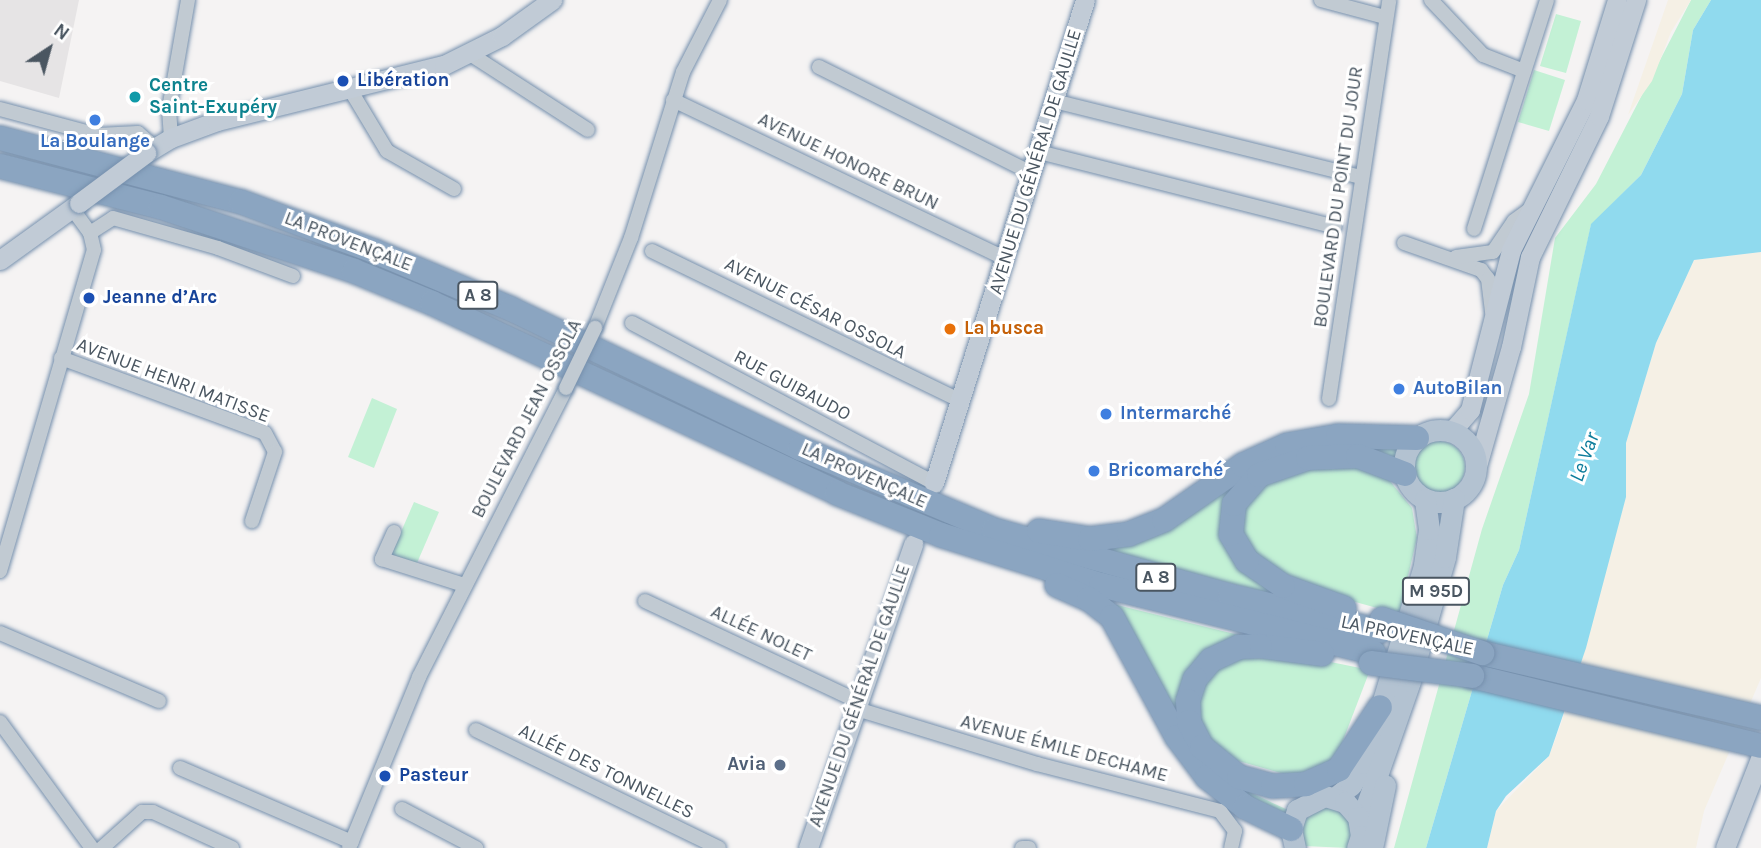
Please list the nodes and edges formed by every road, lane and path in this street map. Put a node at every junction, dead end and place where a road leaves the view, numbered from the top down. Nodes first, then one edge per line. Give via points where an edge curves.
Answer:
1 (188, 0) edge
2 (552, 0) edge
3 (720, 0) edge
4 (1085, 0) edge
5 (1321, 0) edge
6 (1389, 0) edge
7 (1432, 0) edge
8 (1547, 0) edge
9 (1616, 0) edge
10 (1636, 0) edge
11 (1385, 17) junction
12 (470, 54) junction
13 (819, 67) dead end
14 (1524, 71) junction
15 (351, 91) junction
16 (673, 100) junction
17 (1054, 101) junction
18 (0, 108) edge
19 (588, 130) dead end
20 (0, 138) edge
21 (157, 146) junction
22 (1039, 152) junction
23 (0, 166) edge
24 (1032, 173) junction
25 (1360, 177) junction
26 (454, 189) dead end
27 (75, 206) junction
28 (1528, 211) junction
29 (1335, 228) dead end
30 (1474, 229) dead end
31 (90, 233) junction
32 (1404, 243) dead end
33 (652, 251) dead end
34 (1454, 257) junction
35 (1006, 259) junction
36 (0, 260) edge
37 (293, 276) dead end
38 (632, 323) dead end
39 (1495, 324) junction
40 (61, 359) junction
41 (1329, 400) dead end
42 (961, 401) junction
43 (1451, 432) junction
44 (1417, 438) junction
45 (1477, 467) junction
46 (1405, 474) junction
47 (934, 483) joint
48 (1425, 499) junction
49 (1454, 499) junction
50 (936, 507) junction
51 (252, 520) dead end
52 (394, 532) dead end
53 (941, 535) junction
54 (913, 544) dead end
55 (0, 571) edge
56 (464, 584) junction
57 (645, 601) dead end
58 (0, 633) edge
59 (1377, 641) junction
60 (159, 701) dead end
61 (859, 705) junction
62 (1380, 707) junction
63 (1761, 718) edge
64 (0, 722) edge
65 (476, 730) dead end
66 (0, 742) edge
67 (1761, 746) edge
68 (1389, 747) junction
69 (18, 752) junction
70 (1761, 756) edge
71 (180, 768) dead end
72 (1239, 777) junction
73 (1336, 797) junction
74 (1303, 804) junction
75 (402, 809) dead end
76 (1360, 824) junction
77 (1293, 843) edge
78 (350, 845) edge
79 (92, 848) edge
80 (102, 848) edge
81 (232, 848) edge
82 (476, 848) edge
83 (719, 848) edge
84 (808, 848) edge
85 (1022, 848) edge
86 (1029, 848) edge
87 (1231, 848) edge
88 (1357, 848) edge
89 (1372, 848) edge
90 (1725, 848) edge

1 - 21 street via 169,109
2 - 12 main road
3 - 16 street, BOULEVARD JEAN OSSOLA
4 - 17 main road, AVENUE DU GÉNÉRAL DE GAULLE
5 - 11 street
6 - 11 street, BOULEVARD DU POINT DU JOUR
7 - 14 street via 1483,55
8 - 14 street
9 - 28 main road via 1586,100
10 - 45 main road via 1599,116 1530,257 1511,347
11 - 25 street, BOULEVARD DU POINT DU JOUR
12 - 15 main road via 415,75
12 - 19 street
13 - 24 street
14 - 30 street
15 - 21 main road via 217,121
15 - 26 street via 387,151
16 - 35 street, AVENUE HONORE BRUN
16 - 56 street, BOULEVARD JEAN OSSOLA, bridge via 635,228 595,328
17 - 22 main road, AVENUE DU GÉNÉRAL DE GAULLE
17 - 25 street
18 - 21 street via 98,135 138,133
20 - 50 highway, LA PROVENÇALE / A 8 via 241,202 374,251 511,309 771,435
21 - 27 main road, bridge
22 - 24 main road, AVENUE DU GÉNÉRAL DE GAULLE
22 - 29 street
23 - 53 highway, LA PROVENÇALE / A 8 via 162,207 354,271 837,493
24 - 35 main road, AVENUE DU GÉNÉRAL DE GAULLE
25 - 41 street, BOULEVARD DU POINT DU JOUR
27 - 31 street
27 - 36 main road
28 - 34 street via 1514,221 1493,252
28 - 39 main road via 1511,250
31 - 37 street via 113,218 218,248
31 - 40 street via 94,250
32 - 34 street
33 - 42 street, AVENUE CÉSAR OSSOLA
34 - 39 street via 1481,270 1488,279
35 - 42 main road, AVENUE DU GÉNÉRAL DE GAULLE
38 - 47 street, RUE GUIBAUDO
39 - 43 main road via 1470,410
40 - 51 street, AVENUE HENRI MATISSE via 265,433 275,452
40 - 55 street
42 - 47 main road, AVENUE DU GÉNÉRAL DE GAULLE
43 - 44 main road via 1438,430
43 - 45 main road via 1468,443
44 - 46 main road via 1409,448
44 - 50 highway via 1338,436 1287,445 1243,466 1164,520 1109,538 1065,536
45 - 49 main road via 1471,484
46 - 48 main road via 1414,491
46 - 59 highway via 1358,456 1308,458 1259,475 1237,497 1231,514 1235,546 1260,573 1311,597
48 - 49 main road
48 - 62 main road, M 95D via 1429,529 1424,565
49 - 68 main road, M 95D via 1445,557
50 - 59 highway, LA PROVENÇALE / A 8 via 1069,554
52 - 56 street via 382,559
53 - 59 highway, LA PROVENÇALE / A 8 via 1101,585
53 - 77 highway via 1102,608 1123,631 1193,761 1226,794
54 - 61 main road, AVENUE DU GÉNÉRAL DE GAULLE
56 - 78 street, BOULEVARD JEAN OSSOLA via 419,677
57 - 61 street, ALLÉE NOLET
58 - 60 street
59 - 63 highway, LA PROVENÇALE, bridge via 1482,653
59 - 67 highway, LA PROVENÇALE, bridge via 1472,676
59 - 72 highway via 1239,647 1211,660 1190,689 1189,722 1202,747
61 - 84 main road, AVENUE DU GÉNÉRAL DE GAULLE
61 - 87 street, AVENUE ÉMILE DECHAME via 983,749 1220,811 1235,831
62 - 72 highway via 1349,757 1329,775 1291,787
62 - 73 main road, M 95D via 1358,776
64 - 69 street
65 - 83 street, ALLÉE DES TONNELLES
66 - 69 street
68 - 76 main road, M 95D
68 - 89 main road, M 95D
69 - 79 street
70 - 90 main road
71 - 78 street
72 - 74 highway via 1270,795
73 - 74 main road via 1314,798
73 - 76 main road via 1353,808
74 - 77 main road
75 - 82 street
76 - 88 main road
80 - 81 street via 142,812 153,812
85 - 86 street

